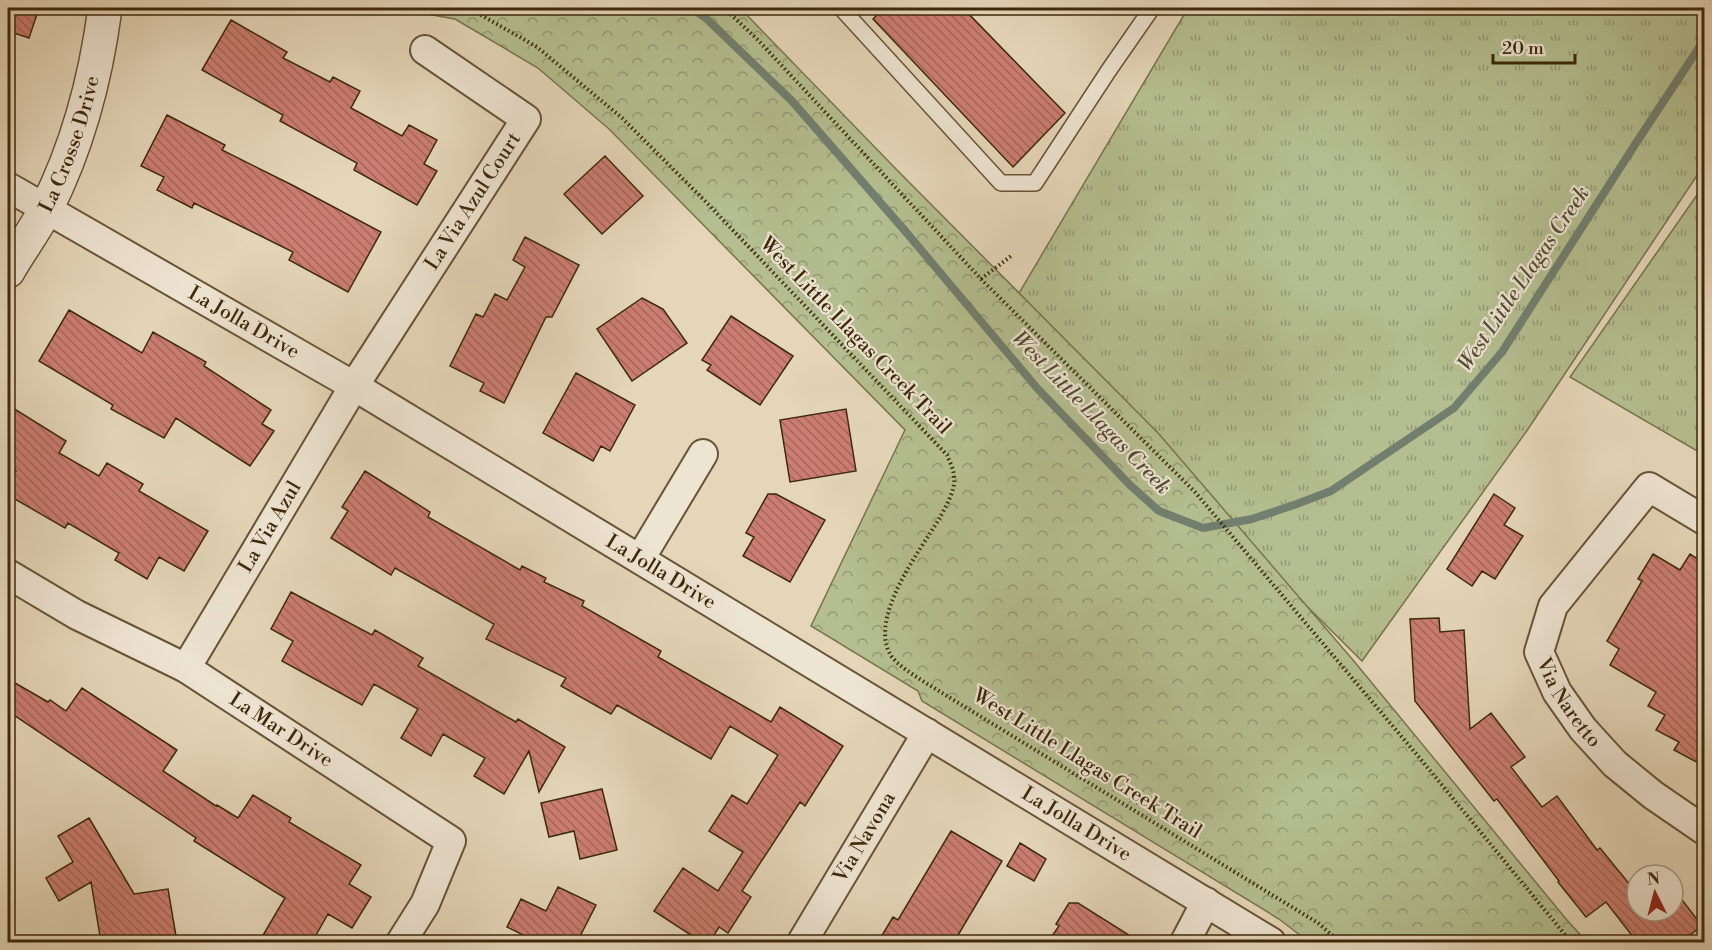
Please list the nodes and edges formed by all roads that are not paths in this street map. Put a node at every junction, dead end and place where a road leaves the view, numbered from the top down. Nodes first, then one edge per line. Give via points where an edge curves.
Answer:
1 (105, 8) edge
2 (841, 8) edge
3 (1152, 8) edge
4 (425, 50) dead end
5 (8, 187) edge
6 (46, 209) junction
7 (8, 271) edge
8 (354, 386) junction
9 (703, 454) dead end
10 (1704, 520) edge
11 (640, 559) junction
12 (8, 574) edge
13 (186, 668) junction
14 (927, 734) junction
15 (1704, 830) edge
16 (1206, 902) junction
17 (401, 942) edge
18 (802, 942) edge
19 (1185, 942) edge
20 (1270, 942) edge

1 - 6 street, La Crosse Drive via 83,115
2 - 3 lane via 1001,183 1035,183
4 - 8 street, La Via Azul Court via 526,119
5 - 6 street, La Jolla Drive
6 - 7 street, La Crosse Drive
6 - 8 street, La Jolla Drive
8 - 11 street, La Jolla Drive
8 - 13 street, La Via Azul
9 - 11 street
10 - 15 street, Via Naretto via 1649,487 1553,606 1539,652 1557,692 1583,729 1623,770
11 - 14 street, La Jolla Drive
12 - 13 street, La Mar Drive via 77,615
13 - 17 street, La Mar Drive via 451,841 425,904
14 - 16 street, La Jolla Drive
14 - 18 street, Via Navona
16 - 19 street
16 - 20 street, La Jolla Drive

